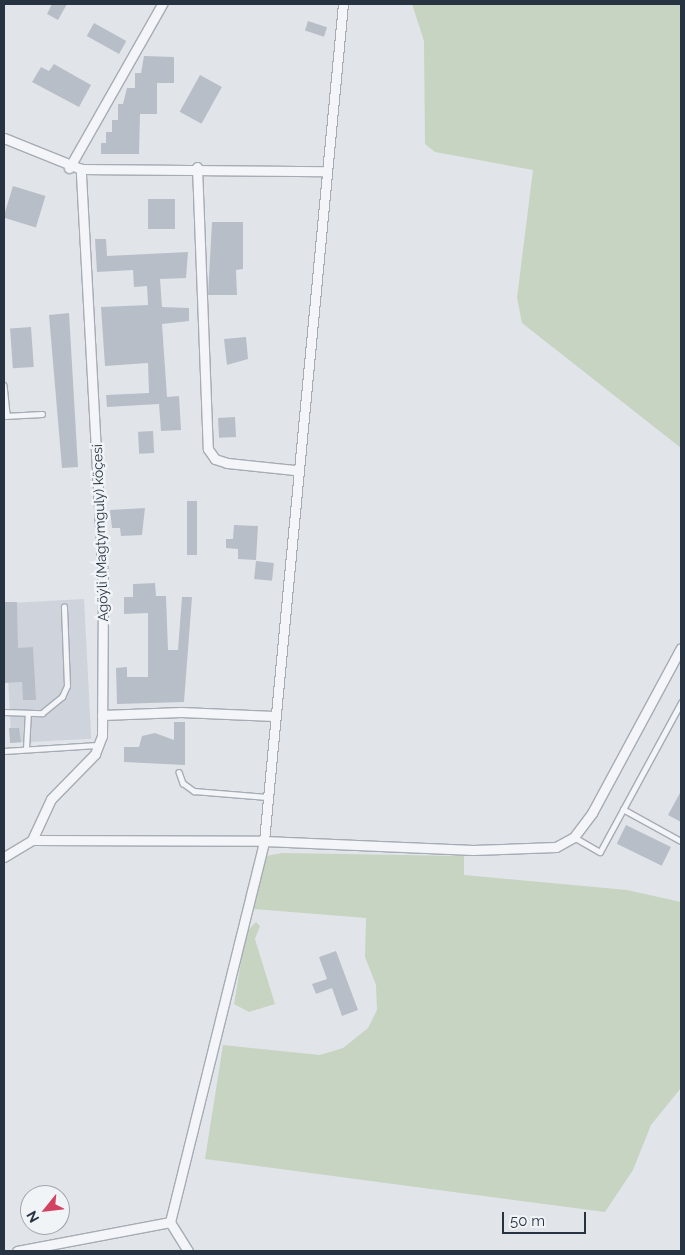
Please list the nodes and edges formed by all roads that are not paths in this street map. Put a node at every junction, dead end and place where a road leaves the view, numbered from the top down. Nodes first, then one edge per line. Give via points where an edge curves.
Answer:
1 (162, 4) edge
2 (343, 4) edge
3 (4, 138) edge
4 (197, 167) junction
5 (69, 168) junction
6 (81, 169) junction
7 (325, 171) junction
8 (4, 385) edge
9 (42, 414) dead end
10 (5, 416) edge
11 (295, 470) junction
12 (64, 607) dead end
13 (681, 648) edge
14 (681, 703) edge
15 (4, 712) edge
16 (28, 714) junction
17 (102, 715) junction
18 (274, 716) junction
19 (99, 745) junction
20 (26, 749) junction
21 (4, 751) edge
22 (179, 772) dead end
23 (267, 797) junction
24 (623, 810) junction
25 (574, 837) junction
26 (32, 840) junction
27 (264, 841) junction
28 (681, 842) edge
29 (4, 857) edge
30 (170, 1222) junction
31 (17, 1251) edge
32 (188, 1251) edge

1 - 5 street
2 - 7 street
3 - 5 street
4 - 6 street
4 - 7 street
4 - 11 street via 208,449 215,459 227,463
5 - 6 street
6 - 17 street, Agöýli (Magtymguly) köçesi via 103,581
7 - 11 street
8 - 10 lane
9 - 10 lane
11 - 18 street
12 - 16 lane via 67,686 46,711
13 - 25 street via 592,813
14 - 24 lane
15 - 16 lane
16 - 20 lane
17 - 18 street via 181,712
17 - 19 street, Agöýli (Magtymguly) köçesi
18 - 23 street
19 - 20 lane
19 - 26 street via 51,799
20 - 21 lane
22 - 23 lane via 183,783 194,791
23 - 27 street
24 - 25 lane via 600,852
24 - 28 lane
25 - 27 street via 556,847 473,850
26 - 27 street
26 - 29 street
27 - 30 street
30 - 31 street
30 - 32 street

